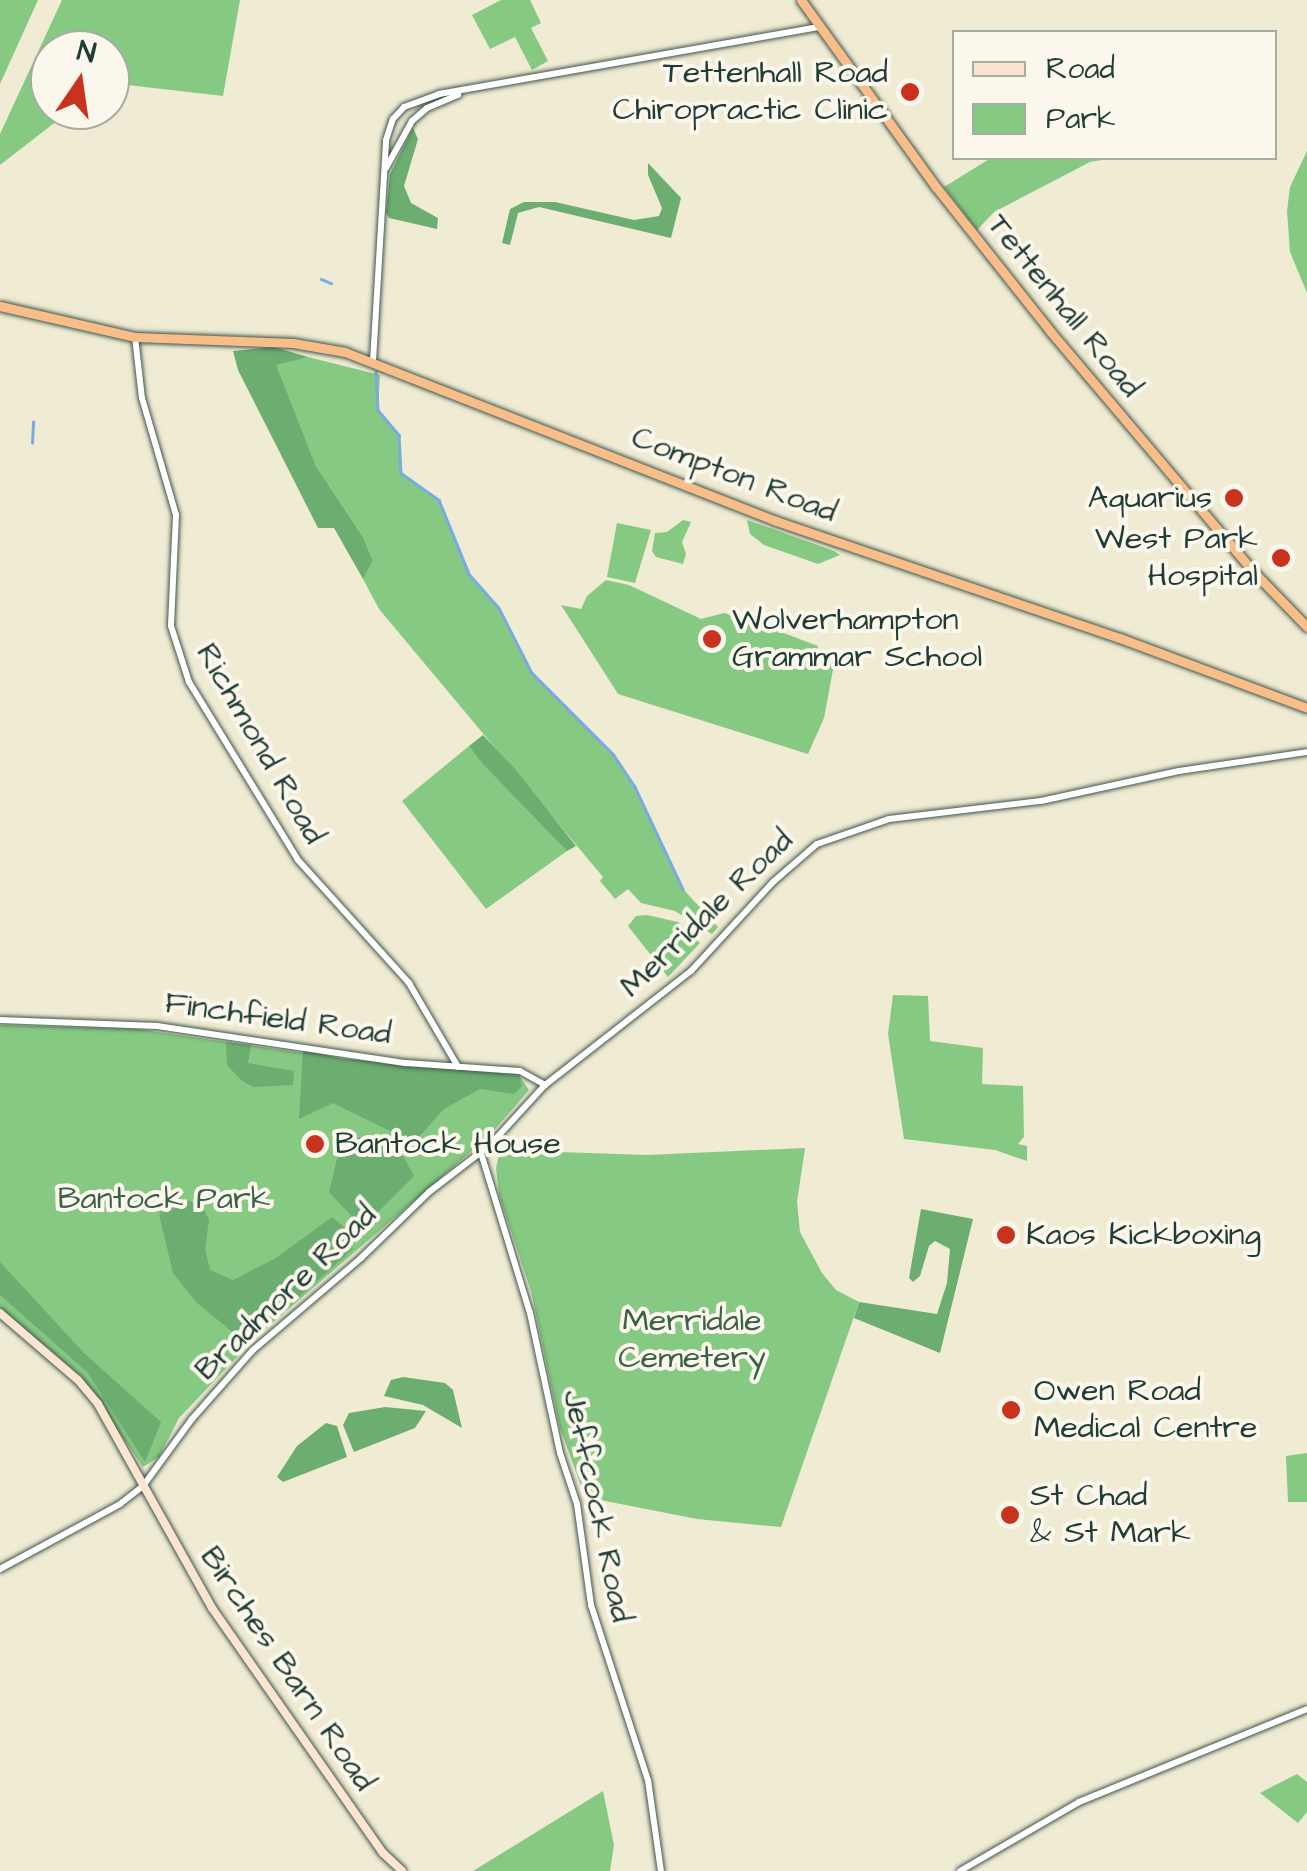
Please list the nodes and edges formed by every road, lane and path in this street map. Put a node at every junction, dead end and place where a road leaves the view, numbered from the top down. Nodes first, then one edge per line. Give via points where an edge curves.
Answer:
1 (801, 0) edge
2 (820, 27) junction
3 (473, 90) junction
4 (385, 172) junction
5 (0, 306) edge
6 (135, 337) junction
7 (372, 361) junction
8 (1307, 627) edge
9 (1307, 708) edge
10 (1307, 752) edge
11 (0, 1020) edge
12 (458, 1067) junction
13 (545, 1085) junction
14 (481, 1153) junction
15 (0, 1313) edge
16 (143, 1486) junction
17 (0, 1569) edge
18 (1307, 1709) edge
19 (402, 1871) edge
20 (661, 1871) edge
21 (960, 1871) edge

1 - 2 highway, Tettenhall Road
2 - 3 street
2 - 8 highway, Tettenhall Road via 1050,331
3 - 4 street via 420,114 400,137
3 - 4 street via 404,107 388,130
4 - 7 street
5 - 6 highway, Compton Road
6 - 7 highway, Compton Road via 305,344
6 - 12 street, Richmond Road via 142,398 176,515 171,626 190,682 298,860 410,984
7 - 9 highway, Compton Road via 776,521
10 - 13 street, Merridale Road via 1041,801 889,819 829,838 773,882 692,972
11 - 12 street, Finchfield Road via 156,1026
12 - 13 street, Finchfield Road via 526,1072
13 - 14 street, Merridale Road
14 - 16 street, Bradmore Road via 256,1348
14 - 20 street, Jeffcock Road via 577,1504 592,1605 651,1792
15 - 16 main road, Birches Barn Road via 86,1389
16 - 17 street, Bradmore Road
16 - 19 main road, Birches Barn Road via 212,1608 382,1853
18 - 21 street via 1079,1802

